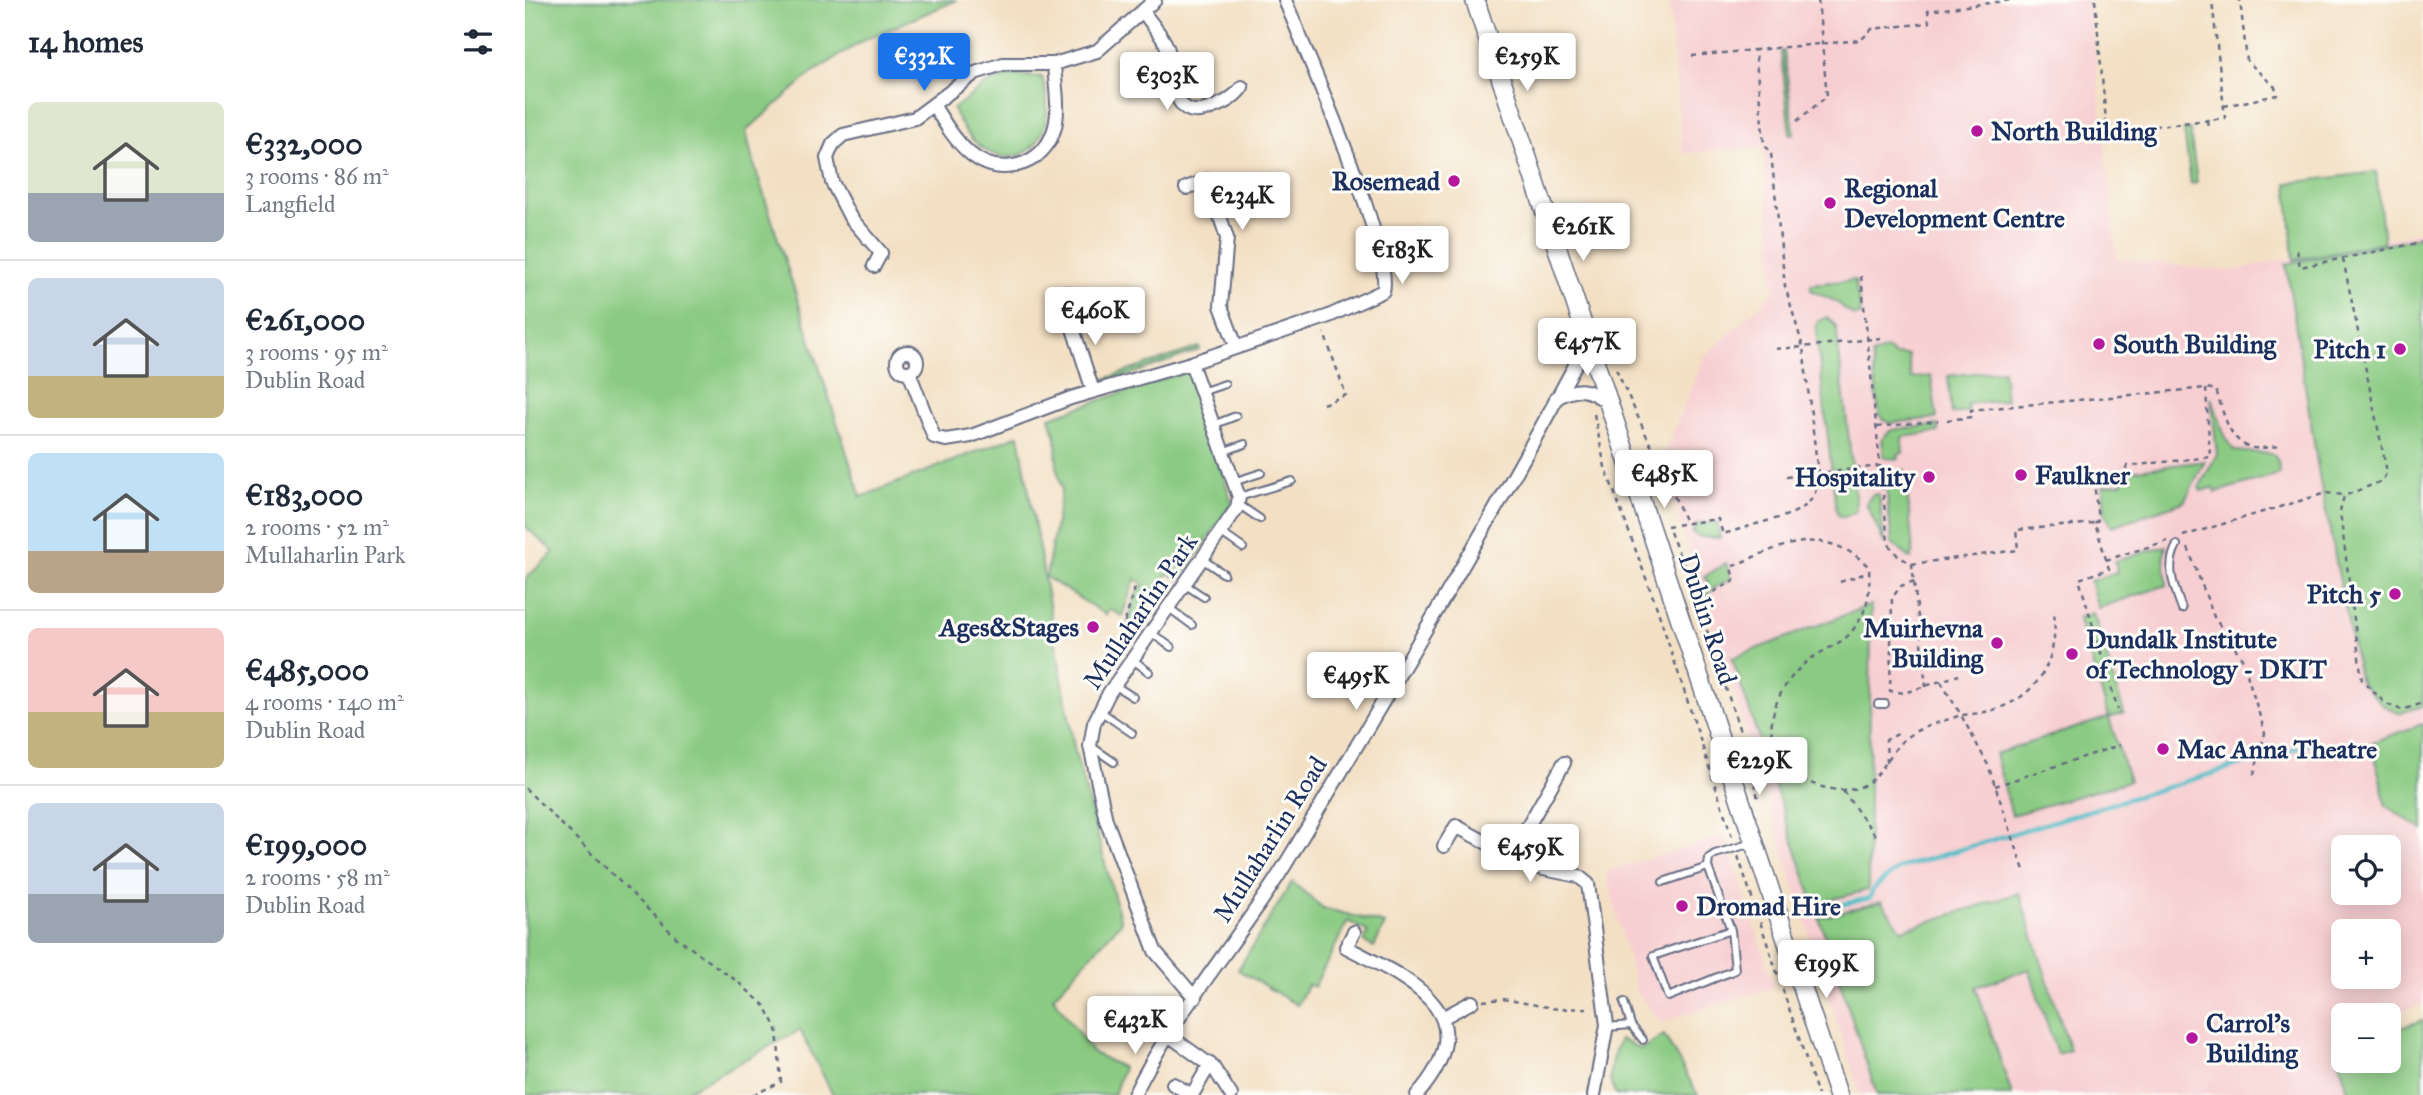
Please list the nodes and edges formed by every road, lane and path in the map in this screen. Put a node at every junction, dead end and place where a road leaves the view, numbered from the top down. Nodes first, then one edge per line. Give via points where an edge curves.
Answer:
1 (1155, 0) edge
2 (1285, 0) edge
3 (1475, 0) edge
4 (1818, 0) edge
5 (2012, 0) edge
6 (2095, 0) edge
7 (2212, 0) edge
8 (2240, 0) edge
9 (1143, 11) junction
10 (1821, 44) junction
11 (1755, 50) junction
12 (1692, 56) dead end
13 (1053, 64) junction
14 (1242, 87) dead end
15 (934, 106) junction
16 (2224, 106) junction
17 (2207, 120) junction
18 (1797, 121) dead end
19 (2208, 128) dead end
20 (1186, 188) dead end
21 (2423, 242) edge
22 (2297, 250) dead end
23 (2343, 259) junction
24 (874, 266) dead end
25 (1861, 276) dead end
26 (1068, 313) dead end
27 (1318, 319) junction
28 (1881, 338) dead end
29 (1868, 340) junction
30 (1588, 341) junction
31 (1237, 346) junction
32 (1803, 347) junction
33 (1773, 349) dead end
34 (1191, 363) junction
35 (1614, 365) dead end
36 (909, 372) dead end
37 (1225, 384) dead end
38 (2206, 388) junction
39 (1093, 391) junction
40 (1201, 392) junction
41 (1556, 398) junction
42 (1323, 404) dead end
43 (1600, 406) junction
44 (1236, 416) dead end
45 (1947, 420) dead end
46 (1938, 421) dead end
47 (1213, 425) junction
48 (1877, 427) junction
49 (1245, 444) dead end
50 (2282, 446) dead end
51 (1222, 452) junction
52 (1881, 466) junction
53 (1261, 473) dead end
54 (1818, 473) junction
55 (1786, 477) dead end
56 (1291, 481) dead end
57 (1233, 482) junction
58 (2344, 496) junction
59 (1238, 500) junction
60 (1260, 519) dead end
61 (1686, 522) junction
62 (2095, 523) junction
63 (1659, 529) junction
64 (1220, 532) junction
65 (2188, 534) junction
66 (1631, 540) junction
67 (2177, 545) dead end
68 (1243, 548) dead end
69 (1202, 559) junction
70 (2106, 560) junction
71 (1912, 564) junction
72 (1869, 572) junction
73 (1224, 574) dead end
74 (1913, 581) junction
75 (1840, 582) dead end
76 (1136, 584) dead end
77 (1184, 584) junction
78 (1204, 597) dead end
79 (1699, 606) junction
80 (1167, 607) junction
81 (2182, 609) dead end
82 (2054, 611) dead end
83 (1192, 625) dead end
84 (1148, 631) junction
85 (1171, 647) dead end
86 (1131, 661) junction
87 (1149, 672) dead end
88 (1959, 675) dead end
89 (1941, 682) junction
90 (1114, 685) junction
91 (1926, 687) junction
92 (1133, 697) dead end
93 (2423, 703) edge
94 (2118, 710) dead end
95 (1100, 711) junction
96 (1961, 715) junction
97 (1132, 733) dead end
98 (1898, 734) dead end
99 (2120, 745) dead end
100 (1090, 746) junction
101 (1115, 762) dead end
102 (1564, 762) dead end
103 (1887, 762) junction
104 (2253, 778) dead end
105 (1995, 786) junction
106 (525, 788) edge
107 (1843, 791) junction
108 (1759, 803) dead end
109 (1878, 839) dead end
110 (1754, 843) junction
111 (1444, 846) dead end
112 (1735, 847) junction
113 (1511, 856) junction
114 (1708, 867) junction
115 (2025, 873) dead end
116 (1663, 882) dead end
117 (1731, 930) junction
118 (1355, 932) dead end
119 (1195, 999) junction
120 (1472, 1002) joint
121 (1624, 1003) dead end
122 (1598, 1007) dead end
123 (1444, 1017) junction
124 (1631, 1025) junction
125 (1607, 1027) junction
126 (1167, 1034) junction
127 (1643, 1040) dead end
128 (1210, 1064) junction
129 (1173, 1084) dead end
130 (753, 1095) edge
131 (1134, 1095) edge
132 (1192, 1095) edge
133 (1231, 1095) edge
134 (1417, 1095) edge
135 (1594, 1095) edge
136 (1818, 1095) edge
137 (1838, 1095) edge

1 - 9 street
2 - 27 street via 1380,248 1385,283 1378,296
3 - 30 main road, Dublin Road
4 - 10 path
5 - 10 path via 1927,11 1929,23 1872,29 1861,40
6 - 17 path via 2107,132
7 - 16 path
8 - 16 path via 2248,61 2277,95
9 - 13 street via 1097,51
9 - 14 street via 1168,48 1175,96 1182,104 1194,111 1204,110 1227,102
10 - 11 path
10 - 18 path via 1827,96
11 - 12 path
11 - 32 path via 1785,286
13 - 15 street via 1003,64 975,73
13 - 15 street via 1057,116 1053,134 1036,158 1010,168 976,160
15 - 24 street via 915,118 843,135 827,158 831,182 843,206 881,253
16 - 17 path via 2225,118
17 - 19 path
20 - 31 street via 1208,180 1217,204 1227,238 1221,306
21 - 23 path
22 - 23 path via 2300,267
23 - 58 path via 2387,472 2382,481
25 - 29 path
26 - 39 street
27 - 31 street
27 - 42 path via 1346,395
28 - 29 path
29 - 32 path
29 - 48 path
30 - 41 street, Mullaharlin Road
30 - 43 main road, Dublin Road
31 - 34 street
32 - 33 path
32 - 54 path
34 - 39 street
34 - 40 street
35 - 61 path
36 - 39 street via 927,425 934,437 946,440 971,436
37 - 40 lane
38 - 45 path via 1971,410 1972,417
38 - 50 path via 2216,390 2231,432 2241,443 2254,448
38 - 62 path via 2210,457 2127,466 2121,478 2094,482
40 - 47 street
41 - 43 street via 1573,389 1594,393
41 - 119 street, Mullaharlin Road via 1285,864
43 - 63 main road, Dublin Road
43 - 66 path via 1605,467
44 - 47 lane
46 - 48 path
47 - 51 street
48 - 52 path
49 - 51 lane
51 - 57 street
52 - 54 path
52 - 71 path via 1888,543
53 - 57 lane
54 - 55 path
54 - 61 path via 1813,498 1789,517 1723,534 1719,519
56 - 59 lane
57 - 59 street
58 - 65 path via 2326,493
58 - 93 path via 2340,512 2362,680 2386,704 2402,710
59 - 60 lane
59 - 64 street, Mullaharlin Park
61 - 63 path
62 - 70 path
62 - 71 path via 2016,530 2018,550
63 - 66 path
63 - 79 path via 1701,584 1696,597
63 - 110 main road, Dublin Road
64 - 68 lane
64 - 69 street, Mullaharlin Park
65 - 70 path
65 - 104 path via 2187,546 2214,617 2242,658 2265,733
66 - 112 path
67 - 81 lane via 2170,570
69 - 73 lane
69 - 77 street, Mullaharlin Park
70 - 94 path via 2109,569 2079,579
71 - 74 path
72 - 75 path
72 - 79 path via 1851,549 1804,541 1770,549 1731,567 1734,581
72 - 107 path via 1869,602 1851,634 1802,665 1776,701 1769,730 1773,745 1793,771 1807,781
74 - 91 path
74 - 91 path via 1901,586 1892,598 1890,691 1904,693
76 - 86 path via 1124,625 1111,649
77 - 78 lane
77 - 80 street, Mullaharlin Park
79 - 108 path via 1752,768
80 - 83 lane
80 - 84 street, Mullaharlin Park
82 - 96 path via 2050,658 2037,683 2000,710
84 - 85 lane
84 - 86 street, Mullaharlin Park
86 - 87 lane
86 - 90 street, Mullaharlin Park
88 - 89 path
89 - 91 path
89 - 96 path
90 - 92 lane
90 - 95 street, Mullaharlin Park
95 - 97 lane
95 - 100 street, Mullaharlin Park
96 - 103 path via 1907,737
96 - 105 path
98 - 103 path via 1886,740
99 - 105 path
100 - 101 lane
100 - 119 street, Mullaharlin Park via 1106,820 1155,951
102 - 113 street
103 - 107 path via 1862,786
105 - 115 path
106 - 130 path via 677,938 765,1006 777,1028 781,1082
107 - 109 path
110 - 112 lane
110 - 137 main road, Dublin Road
111 - 113 street via 1456,826
112 - 114 lane via 1715,853
112 - 136 path
113 - 125 street via 1529,866 1578,876 1588,884
114 - 116 lane
114 - 117 lane
117 - 117 lane via 1653,956 1668,998 1735,970
118 - 123 street via 1346,947 1420,989
119 - 126 street, Mullaharlin Road
120 - 122 path via 1503,999 1543,1008
120 - 123 street
121 - 124 lane
123 - 134 street via 1442,1051
124 - 125 lane
124 - 127 lane
125 - 135 street
126 - 128 street
126 - 131 street, Mullaharlin Road
128 - 132 street
128 - 133 street
129 - 132 street

